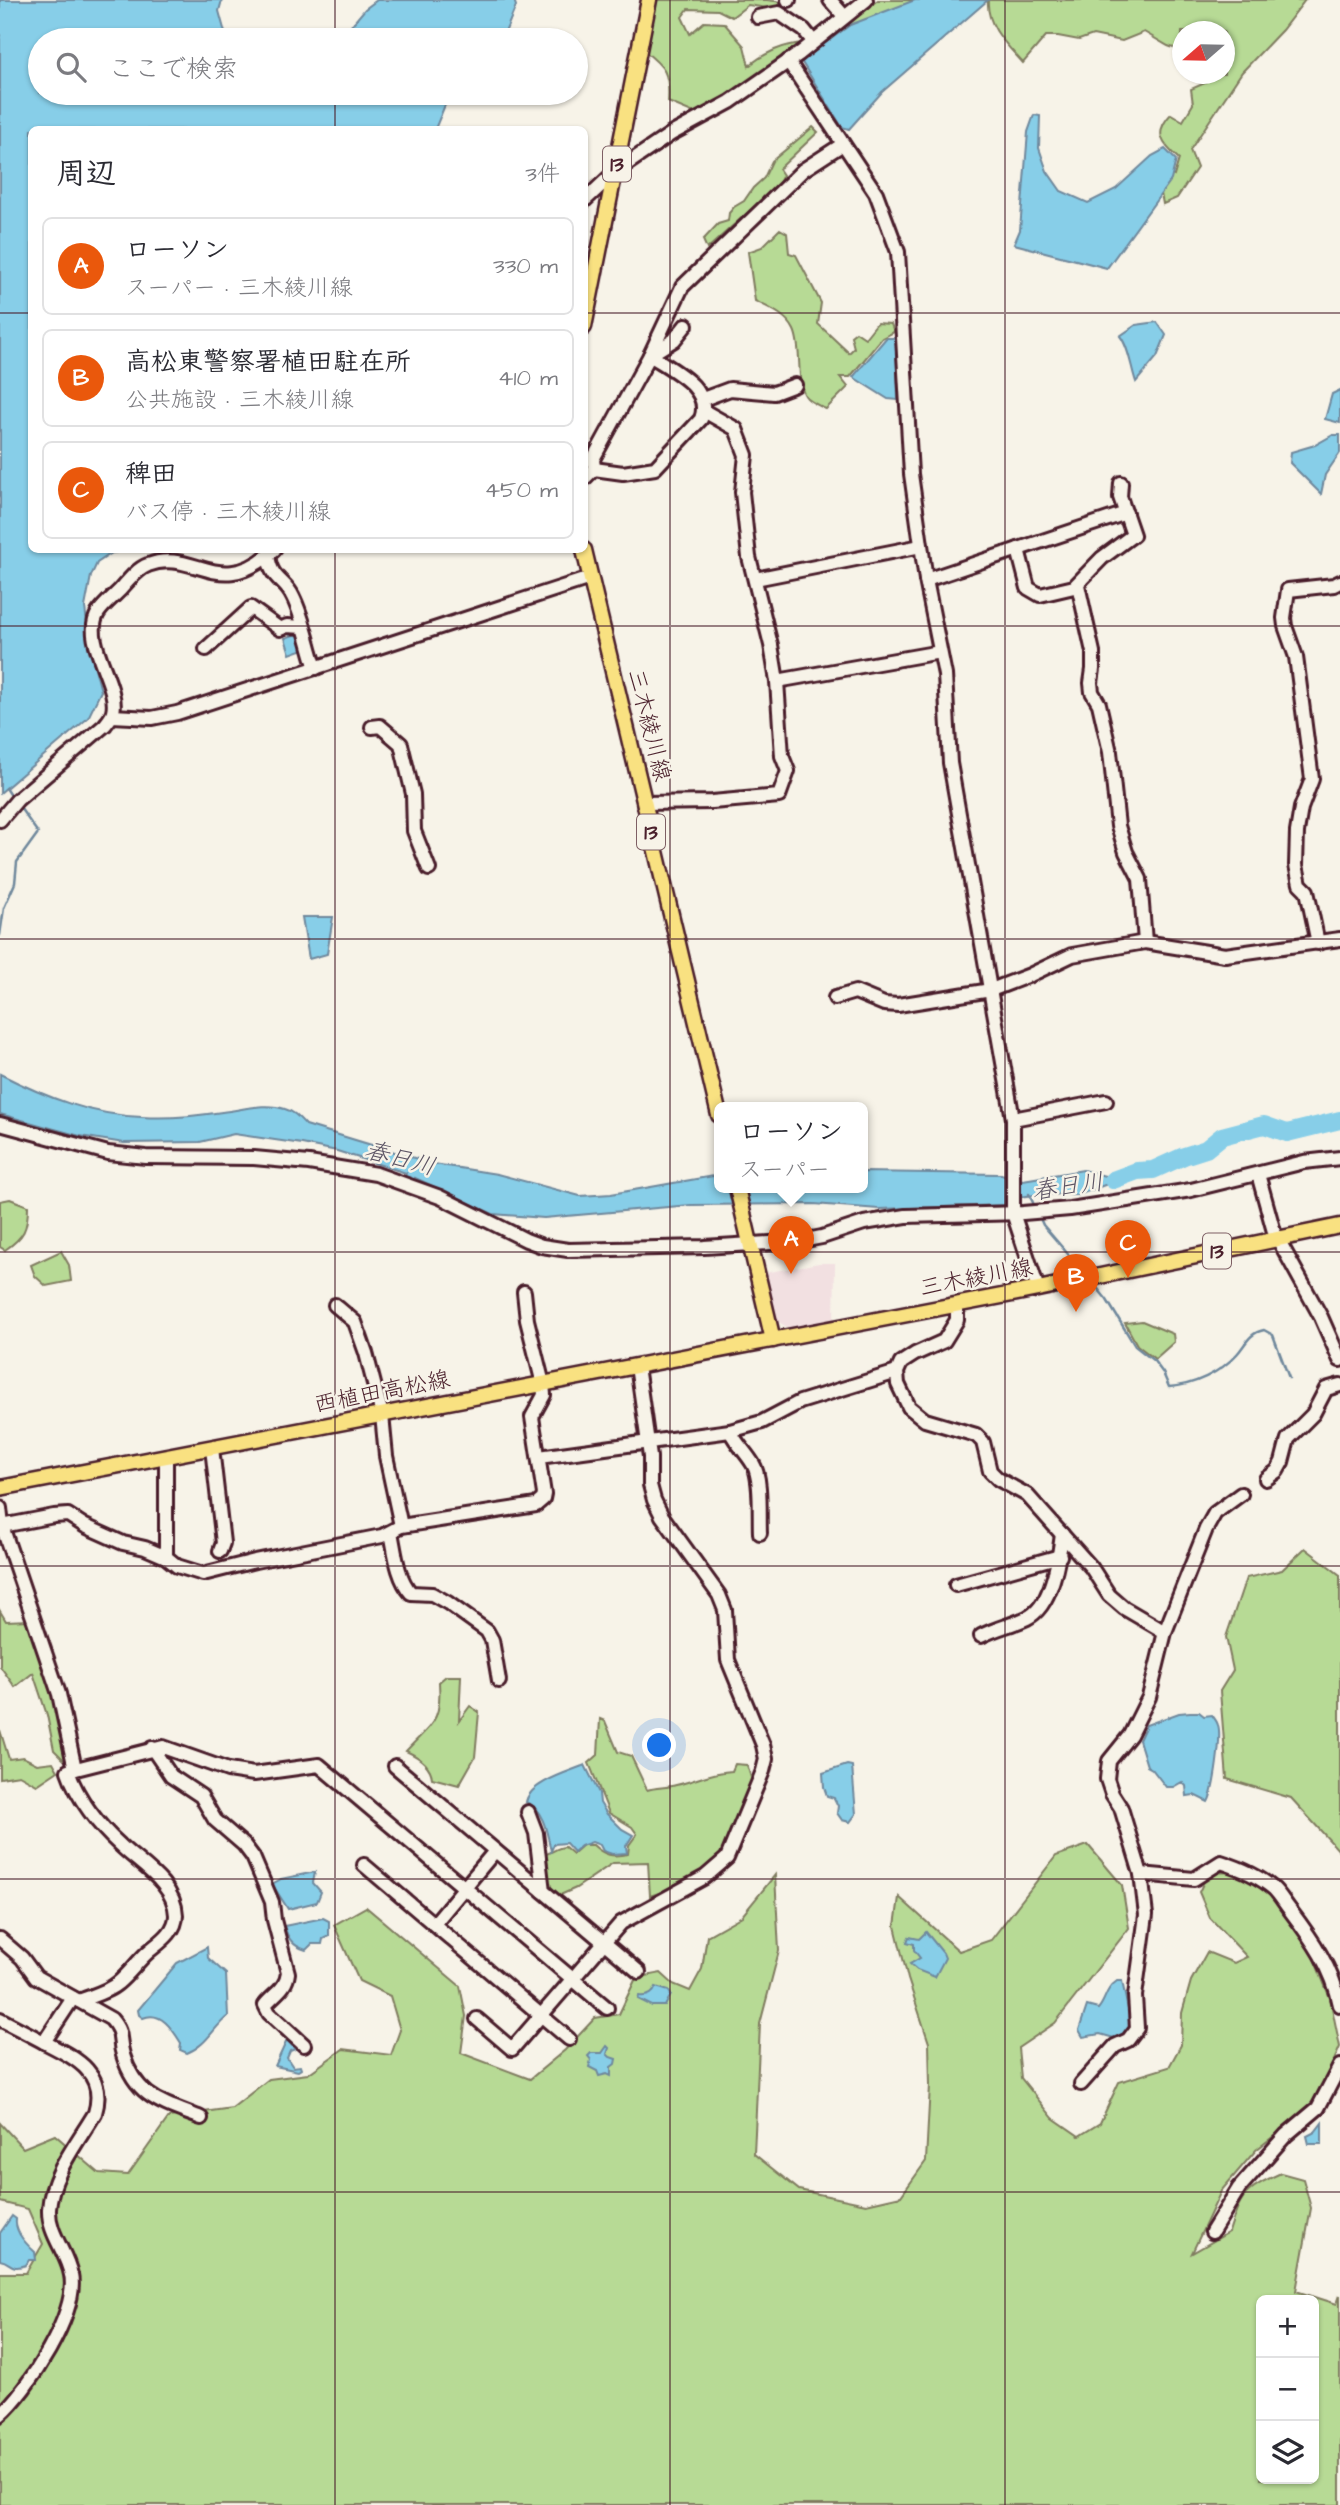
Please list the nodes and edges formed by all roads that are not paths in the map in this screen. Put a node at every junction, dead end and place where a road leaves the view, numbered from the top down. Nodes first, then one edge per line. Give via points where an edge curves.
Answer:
1 (649, 0) edge
2 (830, 0) edge
3 (866, 0) edge
4 (844, 16) junction
5 (758, 17) dead end
6 (813, 41) junction
7 (788, 61) junction
8 (843, 144) junction
9 (615, 172) junction
10 (588, 197) edge
11 (588, 307) edge
12 (686, 325) dead end
13 (650, 355) junction
14 (796, 385) dead end
15 (704, 405) junction
16 (594, 469) junction
17 (588, 475) edge
18 (1121, 483) dead end
19 (1126, 513) junction
20 (921, 546) junction
21 (1018, 549) junction
22 (270, 553) edge
23 (271, 553) edge
24 (585, 553) edge
25 (590, 578) junction
26 (755, 579) junction
27 (926, 580) junction
28 (1340, 582) edge
29 (1077, 585) junction
30 (303, 627) junction
31 (206, 649) dead end
32 (940, 652) junction
33 (316, 668) junction
34 (777, 681) junction
35 (112, 716) junction
36 (372, 727) dead end
37 (644, 803) junction
38 (0, 820) edge
39 (429, 869) dead end
40 (1340, 939) edge
41 (1145, 942) junction
42 (1318, 943) junction
43 (991, 990) junction
44 (835, 998) dead end
45 (1106, 1101) dead end
46 (716, 1102) edge
47 (1013, 1119) junction
48 (0, 1124) edge
49 (1340, 1158) edge
50 (1258, 1174) junction
51 (738, 1193) edge
52 (1013, 1211) junction
53 (1340, 1226) edge
54 (1277, 1239) junction
55 (750, 1243) junction
56 (1038, 1289) junction
57 (524, 1292) dead end
58 (335, 1305) dead end
59 (957, 1305) junction
60 (773, 1340) junction
61 (1340, 1360) edge
62 (637, 1366) junction
63 (897, 1372) junction
64 (543, 1384) junction
65 (1340, 1385) edge
66 (382, 1415) junction
67 (730, 1431) junction
68 (648, 1443) junction
69 (212, 1447) junction
70 (166, 1456) junction
71 (539, 1457) junction
72 (1266, 1479) dead end
73 (0, 1488) edge
74 (1241, 1493) dead end
75 (0, 1508) edge
76 (2, 1526) junction
77 (396, 1529) junction
78 (760, 1533) dead end
79 (1062, 1534) junction
80 (220, 1551) dead end
81 (1060, 1556) junction
82 (166, 1558) junction
83 (956, 1585) dead end
84 (1165, 1632) junction
85 (981, 1636) dead end
86 (499, 1681) dead end
87 (152, 1748) junction
88 (395, 1766) dead end
89 (75, 1769) junction
90 (528, 1812) dead end
91 (495, 1851) junction
92 (364, 1865) dead end
93 (1141, 1874) junction
94 (464, 1887) junction
95 (542, 1891) junction
96 (434, 1924) junction
97 (0, 1939) edge
98 (604, 1942) junction
99 (639, 1972) dead end
100 (573, 1979) junction
101 (76, 2000) junction
102 (1340, 2005) edge
103 (607, 2008) dead end
104 (541, 2015) junction
105 (0, 2019) edge
106 (477, 2020) dead end
107 (569, 2039) dead end
108 (44, 2042) junction
109 (304, 2045) dead end
110 (1340, 2066) edge
111 (1081, 2084) dead end
112 (201, 2118) dead end
113 (1213, 2232) dead end
114 (0, 2415) edge

1 - 9 main road, 13
2 - 4 street
3 - 4 street
4 - 6 street
5 - 6 street via 779,13
6 - 7 street
7 - 8 street
7 - 9 street
8 - 13 street via 803,170 682,287
8 - 20 street via 876,193 898,252 911,474
9 - 10 street
9 - 11 main road, 13
12 - 13 street via 674,340
13 - 15 street via 689,382
13 - 16 street via 593,459
14 - 15 street via 774,393 730,389
15 - 16 street via 692,430 655,468 623,473
15 - 26 street via 736,429 746,455 742,492
16 - 17 street
18 - 19 street
19 - 21 street
19 - 29 street via 1133,535
20 - 26 street
20 - 27 street
21 - 27 street
21 - 29 street via 1033,593 1040,596
22 - 35 street via 232,573 164,562 140,569 97,614 94,628 113,699
23 - 30 street via 270,566 293,595
24 - 25 main road, 三木綾川線 / 13
25 - 33 street
25 - 37 main road, 三木綾川線 / 13
26 - 34 street
27 - 32 street
28 - 42 street via 1288,590 1283,618 1296,657 1312,779 1299,820 1296,865 1300,884 1307,891
29 - 41 street via 1093,652 1092,692 1110,752 1118,826 1140,879
30 - 31 street via 280,629 251,608
30 - 33 street
32 - 34 street
32 - 43 street via 951,776
33 - 35 street via 177,713 152,718
34 - 37 street via 782,756 788,771 779,796
35 - 38 street
36 - 39 street via 380,726 401,744 413,794 414,831
37 - 46 main road, 三木綾川線 / 13
40 - 42 street
41 - 42 street via 1224,955
41 - 43 street via 1072,955
43 - 44 street via 898,1006 855,992
43 - 47 street
45 - 47 street
47 - 52 street
48 - 55 street via 108,1153 254,1158 376,1174 554,1248
49 - 50 street
50 - 52 street via 1128,1201
50 - 54 street
51 - 55 main road
52 - 55 street via 906,1216 800,1241
52 - 56 street
53 - 54 main road, 三木綾川線 / 13
54 - 56 main road, 三木綾川線 / 13
54 - 61 street
55 - 60 main road
56 - 59 main road, 三木綾川線 / 13
57 - 64 street
58 - 66 street via 355,1322
59 - 60 main road, 三木綾川線 / 13
59 - 63 street via 957,1320 944,1341 901,1363
60 - 62 main road, 西植田高松線
62 - 64 main road, 西植田高松線
62 - 68 street
63 - 67 street via 800,1402 762,1422
63 - 79 street via 909,1407 925,1420 976,1436 990,1471 1027,1495
64 - 66 main road, 西植田高松線
64 - 71 street via 544,1395 532,1417
65 - 72 street via 1326,1389 1312,1415 1288,1438 1277,1471
66 - 69 main road, 西植田高松線
66 - 77 street
67 - 68 street
67 - 78 street via 757,1475
68 - 71 street
68 - 98 street via 654,1500 719,1595 725,1610 728,1660 766,1759 727,1858 705,1877 621,1923
69 - 70 main road, 西植田高松線
69 - 80 street via 223,1543
70 - 73 main road, 西植田高松線
70 - 82 street
71 - 77 street via 544,1494 536,1505
74 - 84 street via 1215,1513 1206,1529
75 - 76 street
76 - 82 street via 68,1516
76 - 89 street via 59,1694
77 - 82 street via 382,1536 203,1574
77 - 86 street via 400,1571 407,1588 411,1593 432,1594 487,1631
79 - 81 street
79 - 84 street via 1109,1595
81 - 83 street
81 - 85 street via 1040,1607 1029,1617
84 - 93 street via 1149,1697 1130,1735 1109,1761 1107,1779
87 - 89 street
87 - 94 street via 163,1747 228,1770 254,1774 319,1765
87 - 109 street via 171,1776 201,1796 215,1820 253,1857 272,1902 288,1973 282,1990 265,2005
88 - 91 street
89 - 101 street via 68,1771 72,1784 118,1844 159,1879 176,1915 171,1932 117,1984
90 - 95 street via 536,1833
91 - 94 street
91 - 95 street
92 - 96 street
93 - 102 street via 1194,1879 1222,1862 1261,1880 1275,1890 1318,1950
93 - 111 street via 1146,1915 1135,1996 1137,2028
94 - 96 street
94 - 100 street
95 - 98 street
96 - 104 street
97 - 101 street via 36,1977
98 - 99 street
98 - 100 street
100 - 103 street
100 - 104 street
101 - 108 street
101 - 112 street via 118,2027 122,2051 139,2086 162,2103
104 - 106 street via 512,2049
104 - 107 street
105 - 108 street
108 - 114 street via 83,2065 96,2085 99,2100 52,2190 50,2219 71,2275 67,2308 45,2357
110 - 113 street via 1318,2108 1239,2188

